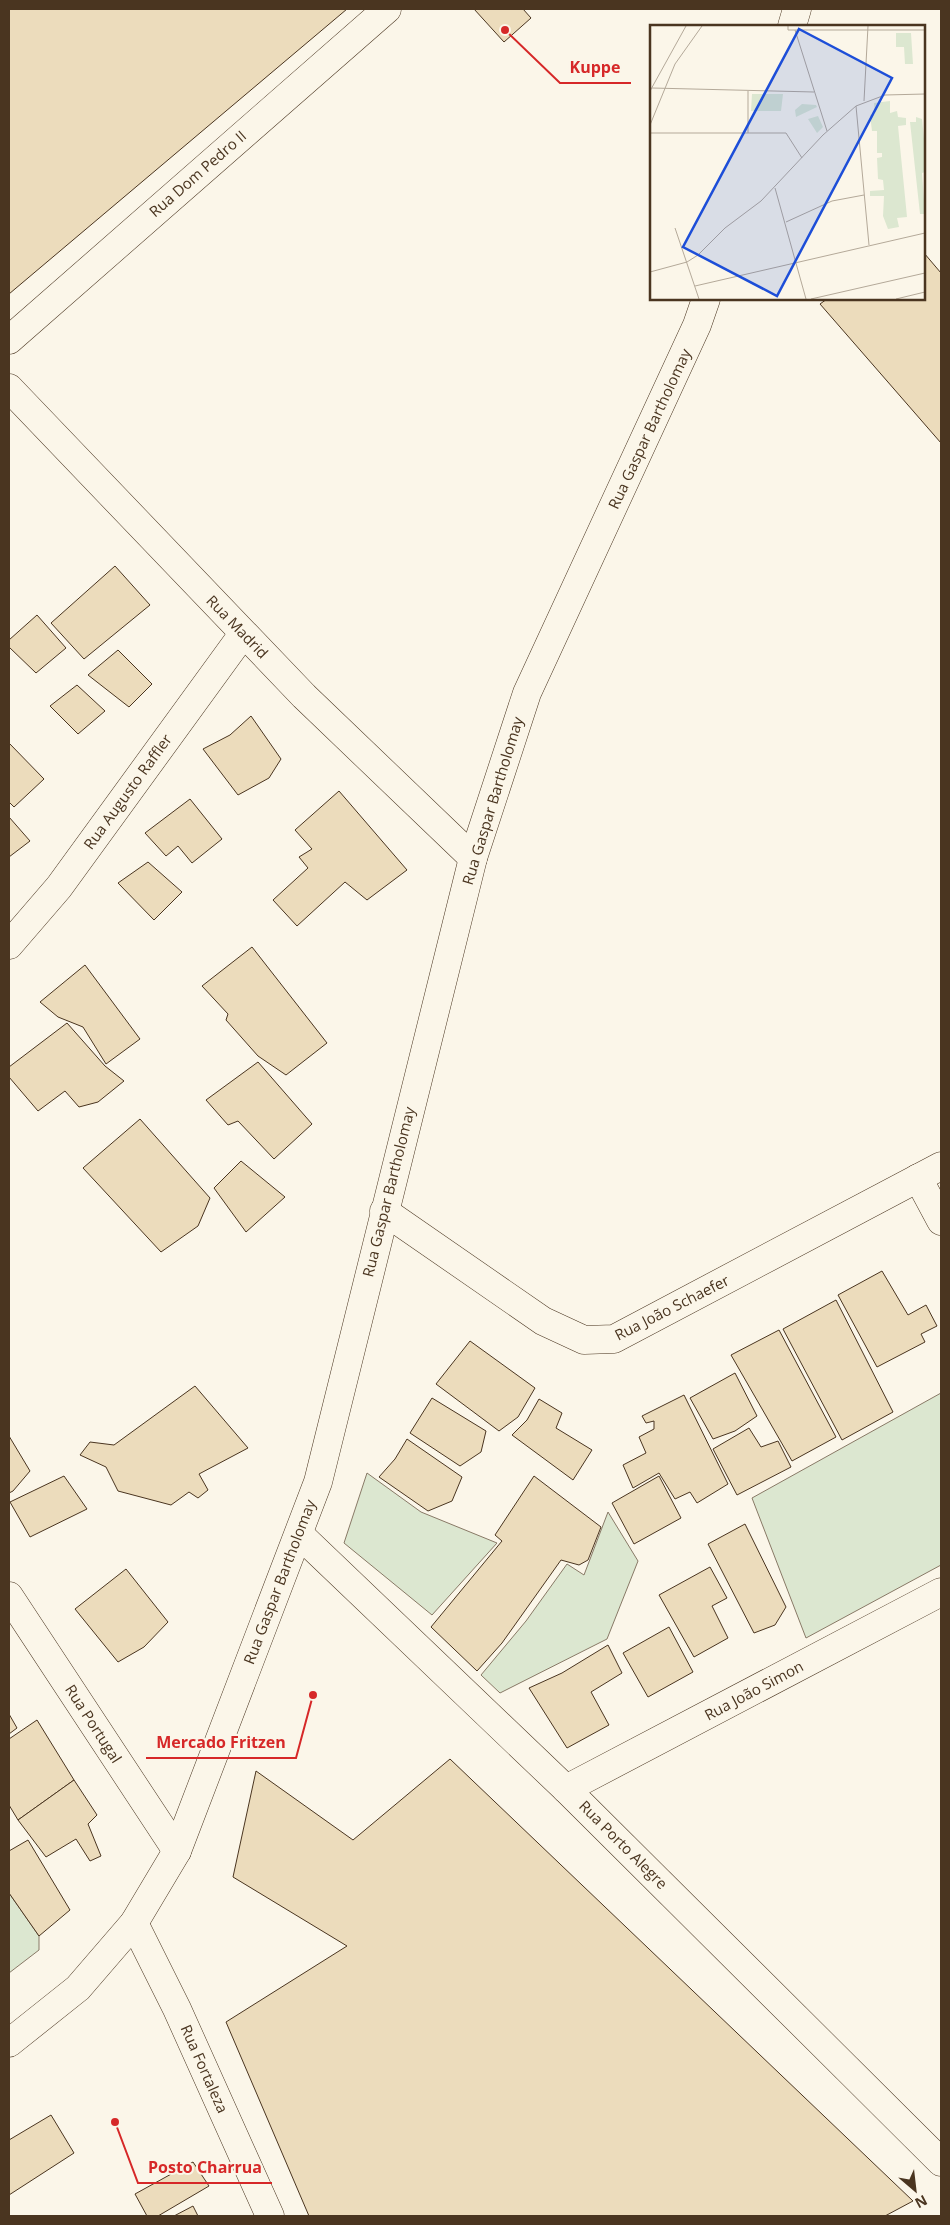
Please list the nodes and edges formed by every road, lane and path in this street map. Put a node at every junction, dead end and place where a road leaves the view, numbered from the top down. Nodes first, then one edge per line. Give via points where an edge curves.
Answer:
1 (387, 9) edge
2 (797, 9) edge
3 (792, 25) edge
4 (706, 300) edge
5 (9, 340) edge
6 (9, 388) edge
7 (243, 634) junction
8 (473, 858) junction
9 (9, 945) edge
10 (930, 1172) edge
11 (384, 1211) junction
12 (941, 1221) edge
13 (299, 1534) junction
14 (941, 1592) edge
15 (9, 1596) edge
16 (566, 1789) junction
17 (177, 1851) junction
18 (134, 1923) junction
19 (9, 2043) edge
20 (941, 2162) edge
21 (270, 2216) edge

1 - 5 street, Rua Dom Pedro II
2 - 3 street
4 - 8 street, Rua Gaspar Bartholomay via 527,693
6 - 7 street, Rua Madrid
7 - 8 street, Rua Madrid
7 - 9 street, Rua Augusto Raffler via 59,887
8 - 11 street, Rua Gaspar Bartholomay
10 - 11 street, Rua João Schaefer via 614,1340 584,1340 543,1321
10 - 12 street
11 - 13 street, Rua Gaspar Bartholomay via 318,1482
13 - 16 street, Rua Porto Alegre
13 - 17 street, Rua Gaspar Bartholomay
14 - 16 street, Rua João Simon
15 - 17 street, Rua Portugal
16 - 20 street, Rua Porto Alegre
17 - 18 street, Rua Gaspar Bartholomay
18 - 19 street, Rua Gaspar Bartholomay via 78,1988
18 - 21 street, Rua Fortaleza via 177,2009

